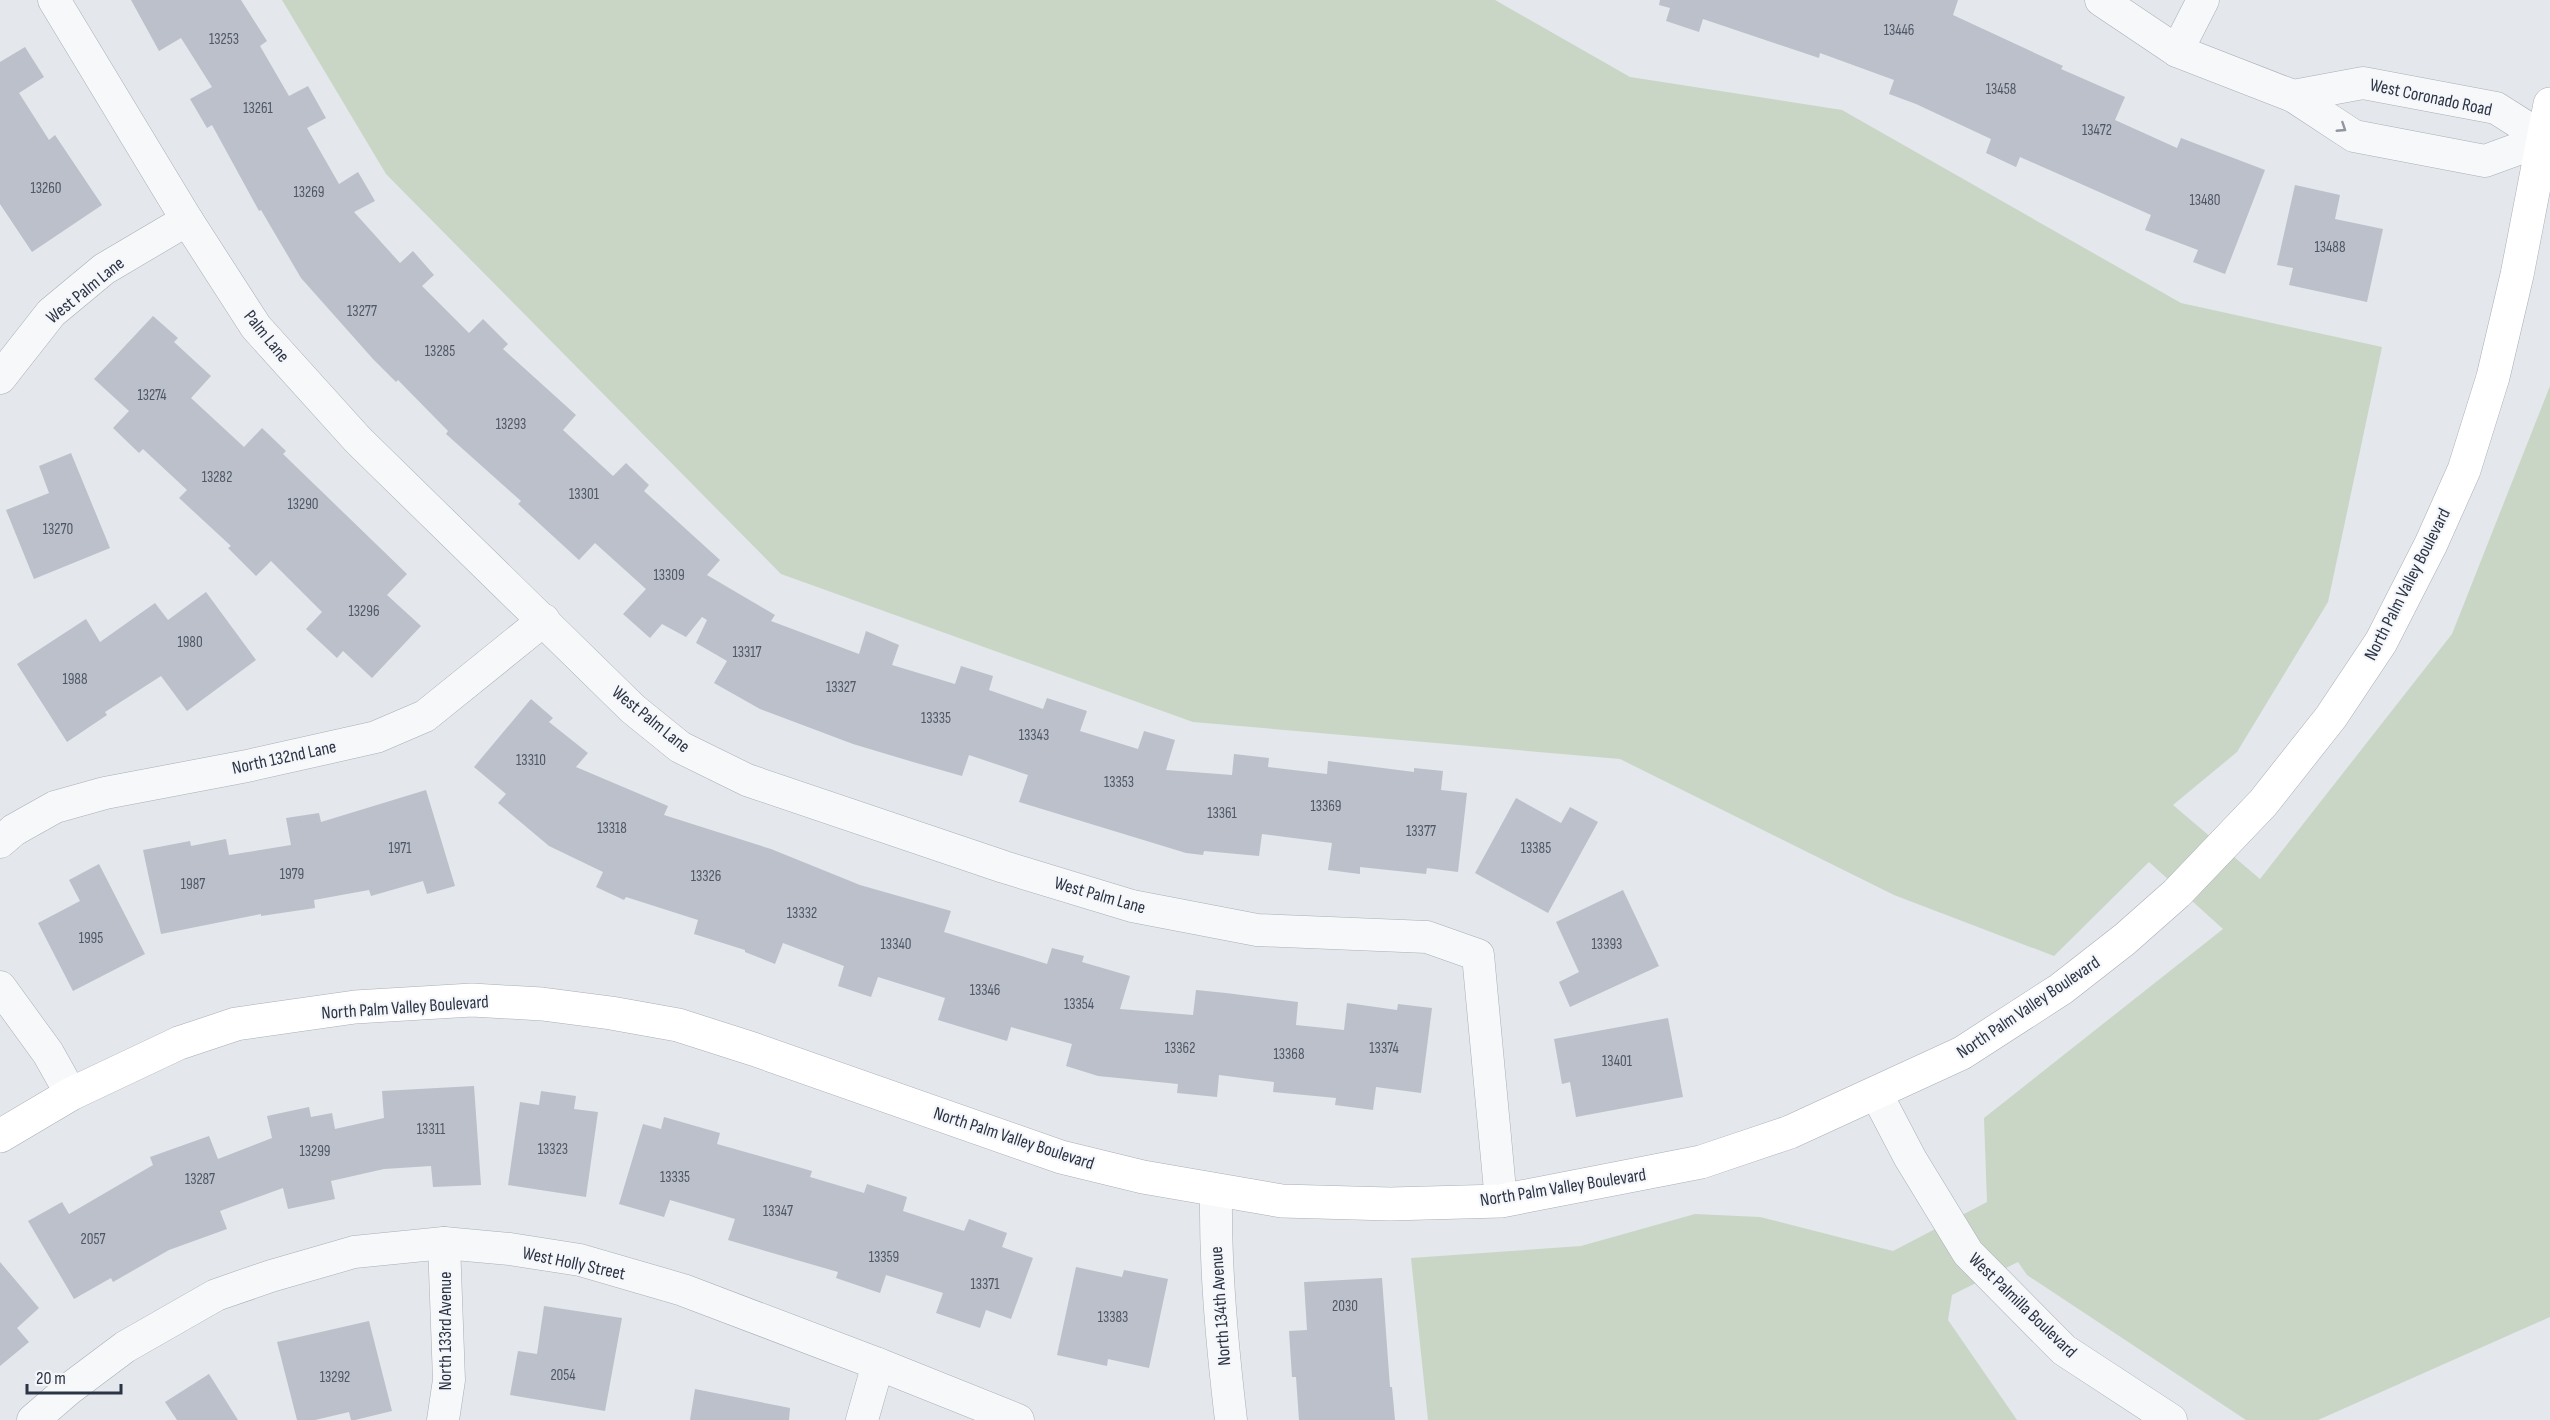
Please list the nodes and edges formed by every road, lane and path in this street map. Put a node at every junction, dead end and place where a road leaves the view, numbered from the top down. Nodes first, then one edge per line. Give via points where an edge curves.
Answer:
1 (54, 0) edge
2 (2101, 0) edge
3 (2203, 0) edge
4 (2177, 51) junction
5 (2293, 96) junction
6 (2550, 104) edge
7 (2545, 140) junction
8 (187, 220) junction
9 (0, 378) edge
10 (544, 620) junction
11 (0, 842) edge
12 (0, 987) edge
13 (1876, 1093) junction
14 (71, 1094) junction
15 (0, 1136) edge
16 (1216, 1191) junction
17 (1501, 1201) junction
18 (444, 1243) junction
19 (878, 1364) junction
20 (33, 1420) edge
21 (443, 1420) edge
22 (862, 1420) edge
23 (1018, 1420) edge
24 (1232, 1420) edge
25 (2171, 1420) edge

1 - 8 street, Palm Lane
2 - 4 street
3 - 4 street
4 - 5 street
5 - 7 street, West Coronado Road via 2363,82 2496,108
5 -> 7 street via 2354,136 2477,160 2485,161
6 - 7 street, North Palm Valley Boulevard
7 - 13 street, North Palm Valley Boulevard via 2493,377 2464,470 2432,544 2381,642 2331,717 2263,803 2126,939 2061,989 1962,1053
8 - 9 street, West Palm Lane via 104,269 51,312
8 - 10 street, Palm Lane via 264,336 358,440
10 - 11 street, North 132nd Lane via 424,716 376,737 105,793 55,807
10 - 17 street, West Palm Lane via 633,709 680,747 747,780 1132,906 1257,930 1426,937 1478,955
12 - 14 street via 48,1053
13 - 17 street, North Palm Valley Boulevard via 1790,1132 1701,1162
13 - 25 street, West Palmilla Boulevard via 1968,1253 2064,1350
14 - 15 street, North Palm Valley Boulevard
14 - 16 street, North Palm Valley Boulevard via 179,1043 236,1024 355,1007 472,1000 542,1004 678,1025 1061,1157
16 - 17 street, North Palm Valley Boulevard via 1282,1201
16 - 24 street, North 134th Avenue via 1220,1332
18 - 19 street, West Holly Street via 580,1260 683,1290
18 - 20 street, West Holly Street via 354,1252 216,1295 125,1347
18 - 21 street, North 133rd Avenue via 449,1380
19 - 22 street
19 - 23 street, West Holly Street

